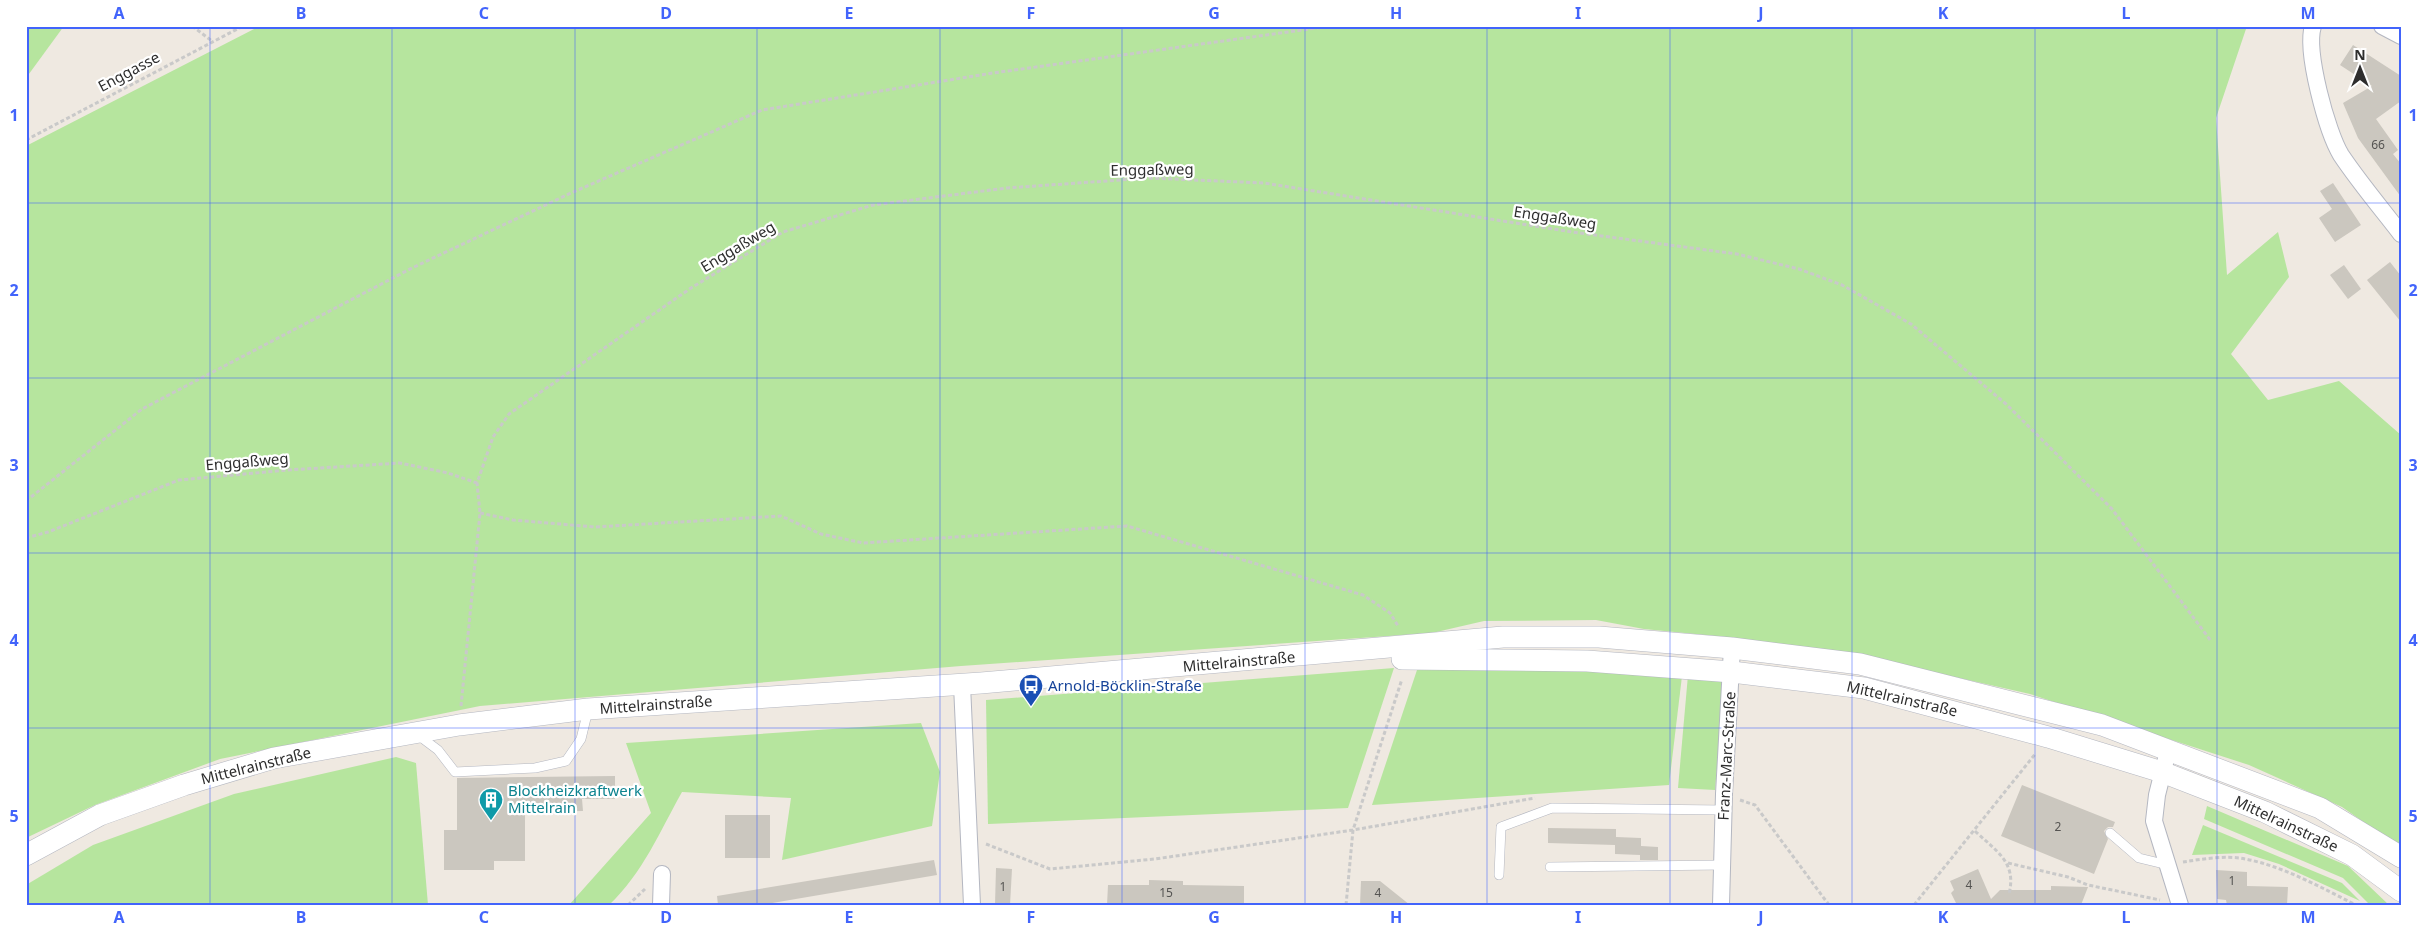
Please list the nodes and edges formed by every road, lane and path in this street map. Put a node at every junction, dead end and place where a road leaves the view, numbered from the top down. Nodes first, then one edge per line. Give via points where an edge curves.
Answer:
1 (192, 26) edge
2 (242, 26) edge
3 (1331, 26) edge
4 (2313, 26) edge
5 (2382, 26) edge
6 (2401, 36) edge
7 (212, 41) junction
8 (26, 140) edge
9 (2401, 234) edge
10 (478, 483) junction
11 (26, 502) edge
12 (480, 513) junction
13 (26, 538) edge
14 (2211, 641) dead end
15 (1732, 648) junction
16 (1409, 653) junction
17 (1732, 672) junction
18 (962, 685) junction
19 (588, 710) junction
20 (459, 725) junction
21 (416, 733) junction
22 (2048, 737) junction
23 (2168, 751) junction
24 (2162, 772) junction
25 (1537, 798) dead end
26 (1724, 802) junction
27 (1353, 830) junction
28 (1975, 831) junction
29 (2110, 833) dead end
30 (982, 842) dead end
31 (26, 855) edge
32 (2401, 857) edge
33 (2008, 863) junction
34 (1723, 865) junction
35 (2168, 865) junction
36 (1550, 867) dead end
37 (662, 874) dead end
38 (1499, 876) dead end
39 (2401, 891) edge
40 (2009, 894) dead end
41 (2179, 902) edge
42 (662, 905) edge
43 (972, 905) edge
44 (1346, 905) edge
45 (1721, 905) edge
46 (1829, 905) edge
47 (1914, 905) edge
48 (2356, 905) edge

1 - 7 path
2 - 7 path, Enggasse
3 - 11 path via 993,73 762,110 571,193 412,268 142,409
4 - 9 street via 2310,35 2316,85 2340,153
5 - 6 street
7 - 8 path, Enggasse
10 - 12 path, Enggaßweg
10 - 13 path, Enggaßweg via 448,473 400,464 179,480
10 - 14 path, Enggaßweg via 493,437 509,414 691,288 783,232 873,205 1007,188 1149,178 1264,183 1572,232 1737,254 1799,269 1842,285 1911,324 2006,404 2112,508
12 - 16 path via 513,520 595,527 781,516 821,534 863,543 1127,526 1363,595 1390,613
12 - 20 path, Enggaßweg
15 - 16 street, Mittelrainstraße via 1599,637 1503,637
15 - 17 street, Franz-Marc-Straße
15 - 23 street, Mittelrainstraße via 1860,664 2102,725
16 - 17 street, Mittelrainstraße
16 - 18 street, Mittelrainstraße via 1307,656
16 - 27 path
17 - 22 street, Mittelrainstraße via 1864,688
17 - 26 street, Franz-Marc-Straße
18 - 19 street, Mittelrainstraße
18 - 43 street
19 - 20 street, Mittelrainstraße
19 - 21 lane via 581,739 566,761 536,768 455,772 438,750
20 - 21 street, Mittelrainstraße
21 - 31 street, Mittelrainstraße via 274,758 184,785 100,816
22 - 24 street, Mittelrainstraße
22 - 28 path
23 - 24 street
23 - 32 street, Mittelrainstraße via 2320,808
24 - 35 street via 2154,821
24 - 39 street, Mittelrainstraße via 2265,812 2352,856
25 - 27 path
26 - 34 street, Franz-Marc-Straße
26 - 38 lane via 1552,808 1501,827
26 - 46 path via 1754,805
27 - 30 path via 1155,859 1050,869
27 - 44 path
28 - 33 path
28 - 47 path
29 - 35 lane via 2139,858
33 - 40 path via 2012,880
33 - 41 path via 2088,885
34 - 36 lane
34 - 45 street, Franz-Marc-Straße
35 - 41 street
35 - 48 path via 2244,858 2277,869
37 - 42 street

